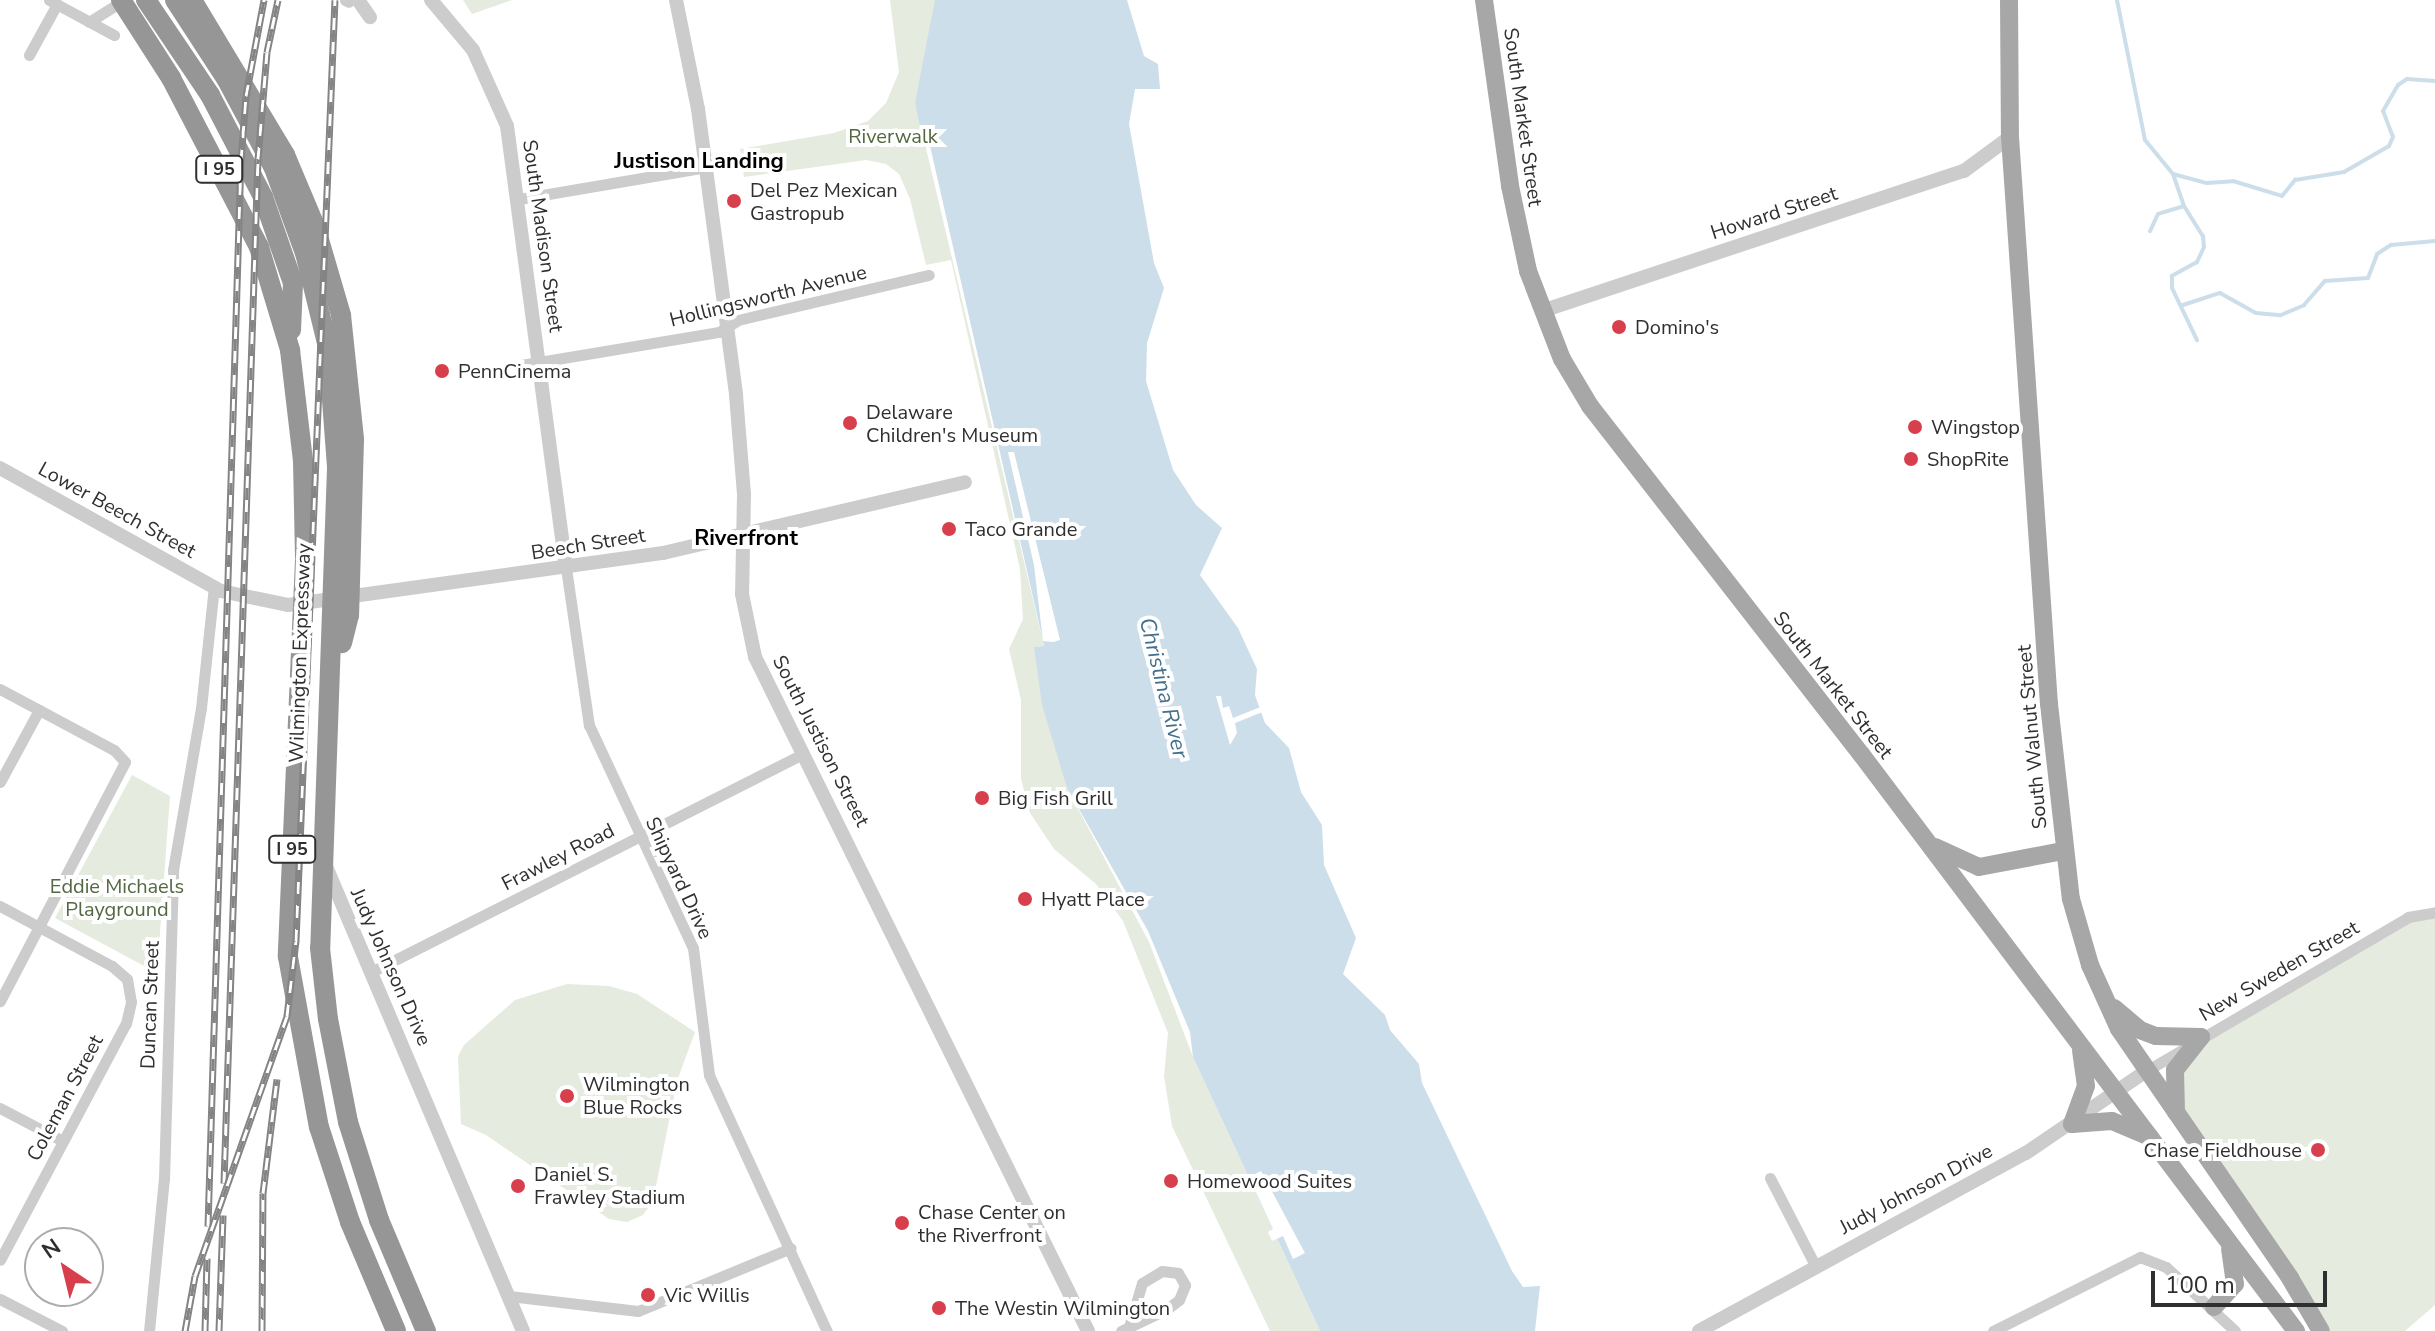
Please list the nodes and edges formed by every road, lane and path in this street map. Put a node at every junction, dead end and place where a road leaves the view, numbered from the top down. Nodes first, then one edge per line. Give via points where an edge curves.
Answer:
1 (123, 0) edge
2 (146, 0) edge
3 (175, 0) edge
4 (192, 0) edge
5 (431, 0) edge
6 (439, 0) edge
7 (676, 0) edge
8 (1484, 0) edge
9 (1997, 0) edge
10 (2009, 0) edge
11 (351, 1) edge
12 (53, 2) edge
13 (370, 17) dead end
14 (449, 20) junction
15 (89, 22) junction
16 (114, 35) dead end
17 (29, 55) dead end
18 (2007, 70) junction
19 (2010, 137) junction
20 (706, 167) junction
21 (519, 199) junction
22 (929, 275) dead end
23 (1542, 311) junction
24 (727, 326) junction
25 (290, 350) junction
26 (540, 363) junction
27 (521, 365) dead end
28 (0, 468) edge
29 (965, 482) dead end
30 (742, 535) junction
31 (566, 568) junction
32 (214, 587) junction
33 (328, 600) junction
34 (0, 689) edge
35 (331, 690) junction
36 (39, 710) junction
37 (803, 754) junction
38 (0, 782) edge
39 (639, 836) junction
40 (1926, 841) junction
41 (2063, 851) junction
42 (0, 906) edge
43 (2435, 912) edge
44 (39, 927) junction
45 (373, 971) junction
46 (2103, 996) junction
47 (0, 1001) edge
48 (2201, 1037) junction
49 (2080, 1043) junction
50 (2146, 1071) junction
51 (2118, 1091) junction
52 (0, 1108) edge
53 (2177, 1114) junction
54 (2072, 1124) junction
55 (2151, 1137) junction
56 (61, 1140) junction
57 (1770, 1178) dead end
58 (2229, 1242) junction
59 (791, 1248) junction
60 (0, 1260) edge
61 (1815, 1265) junction
62 (509, 1296) junction
63 (0, 1299) edge
64 (2214, 1307) junction
65 (1125, 1329) edge
66 (62, 1331) edge
67 (149, 1331) edge
68 (396, 1331) edge
69 (426, 1331) edge
70 (523, 1331) edge
71 (827, 1331) edge
72 (1088, 1331) edge
73 (1699, 1331) edge
74 (1993, 1331) edge
75 (2235, 1331) edge
76 (2296, 1331) edge
77 (2321, 1331) edge

1 - 15 street
1 - 25 highway, Wilmington Expressway / I 95 via 171,78 259,247
2 - 25 highway via 225,121 278,232 293,283
3 - 35 highway, Wilmington Expressway / I 95 via 264,146 319,302 337,419
4 - 35 highway via 285,155 315,226 341,315 354,452 349,615
5 - 14 street, South Madison Street
6 - 14 street, South Madison Street
7 - 20 street, South Justison Street
8 - 23 main road, South Market Street via 1519,237
9 - 18 main road, South Walnut Street
10 - 18 main road, South Walnut Street
11 - 13 street
12 - 15 street
12 - 17 street
14 - 21 street, South Madison Street via 473,50 502,108
15 - 16 street
18 - 19 main road, South Walnut Street
19 - 23 street, Howard Street via 1964,171
19 - 41 main road, South Walnut Street
20 - 21 street
20 - 24 street, South Justison Street
21 - 26 street, South Madison Street
22 - 24 street, Hollingsworth Avenue
23 - 40 main road, South Market Street via 1562,359 1598,417
24 - 26 street, Hollingsworth Avenue
24 - 30 street, South Justison Street via 743,460
25 - 68 highway, Wilmington Expressway / I 95 via 303,461 305,560 288,957 319,1127 350,1222
26 - 27 street, Hollingsworth Avenue
26 - 31 street, South Madison Street
28 - 32 street, Lower Beech Street
29 - 30 street, Beech Street
30 - 31 street, Beech Street
30 - 37 street, South Justison Street via 748,634 763,679
31 - 33 street, Beech Street
31 - 39 street, Shipyard Drive via 585,710
32 - 33 street, Beech Street via 269,603
32 - 67 street, Duncan Street via 201,708 173,870 164,1179
33 - 45 street, Judy Johnson Drive via 316,836
34 - 36 street
35 - 69 highway, Wilmington Expressway / I 95 via 318,900 328,1019 365,1178
36 - 38 street
36 - 44 street via 123,760 123,770
37 - 39 street, Frawley Road
37 - 72 street, South Justison Street
39 - 45 street, Frawley Road
39 - 59 street, Shipyard Drive via 693,948 709,1075
40 - 41 main road via 1979,867
40 - 49 main road, South Market Street
41 - 46 main road, South Walnut Street via 2076,921
42 - 44 street
43 - 48 street, New Sweden Street via 2408,917
44 - 47 street
44 - 56 street, Coleman Street via 112,966 127,979 131,994 126,1023
45 - 62 street, Judy Johnson Drive
46 - 48 main road via 2140,1030 2173,1039
46 - 50 main road, South Walnut Street
48 - 50 street, New Sweden Street
48 - 53 main road via 2175,1070
49 - 51 main road, South Market Street
49 - 54 main road via 2086,1086
50 - 51 street, Judy Johnson Drive
50 - 53 main road, South Walnut Street
51 - 54 street, Judy Johnson Drive
51 - 55 main road, South Market Street
52 - 56 street
53 - 77 main road, South Walnut Street
54 - 55 main road via 2112,1121
54 - 61 street, Judy Johnson Drive
55 - 58 main road, South Market Street
56 - 60 street, Coleman Street
57 - 61 street
58 - 64 main road via 2235,1284
58 - 76 main road, South Market Street
59 - 62 street via 638,1311
59 - 71 street, Shipyard Drive
61 - 73 street, Judy Johnson Drive
62 - 70 street, Judy Johnson Drive
63 - 66 street
64 - 74 street via 2158,1262 2129,1260
64 - 75 street
65 - 65 street via 1179,1300 1185,1285 1178,1273 1162,1271 1142,1283

